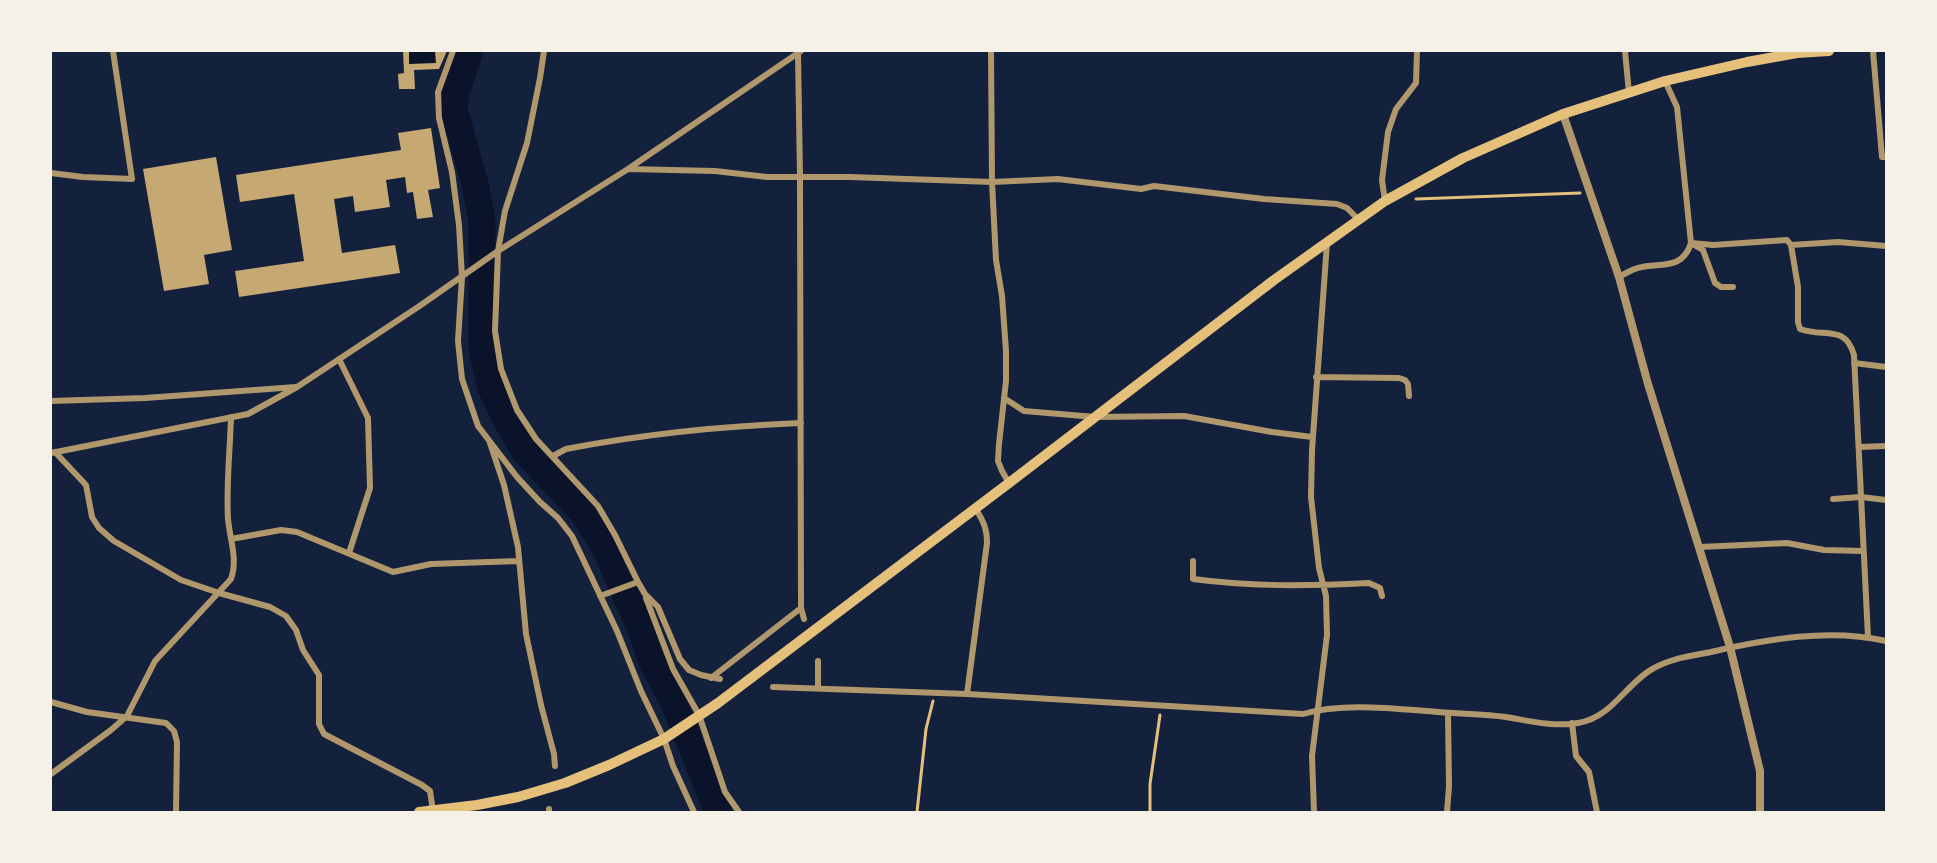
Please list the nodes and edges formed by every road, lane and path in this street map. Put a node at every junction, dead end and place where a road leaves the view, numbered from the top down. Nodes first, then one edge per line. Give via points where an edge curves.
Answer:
1 (113, 51) edge
2 (453, 51) edge
3 (544, 51) edge
4 (991, 51) edge
5 (1417, 51) edge
6 (1625, 51) edge
7 (1829, 51) edge
8 (1873, 51) edge
9 (799, 52) edge
10 (1665, 81) junction
11 (1629, 93) junction
12 (1563, 114) junction
13 (1886, 157) edge
14 (628, 169) junction
15 (51, 173) edge
16 (800, 177) junction
17 (992, 182) junction
18 (1591, 193) junction
19 (1414, 199) dead end
20 (1385, 201) junction
21 (1358, 219) junction
22 (1327, 243) junction
23 (1691, 243) junction
24 (1791, 245) junction
25 (1886, 246) edge
26 (495, 253) junction
27 (464, 275) junction
28 (1619, 277) junction
29 (1733, 287) dead end
30 (339, 359) junction
31 (1854, 363) junction
32 (1886, 367) edge
33 (1316, 376) junction
34 (297, 387) junction
35 (1408, 396) dead end
36 (1004, 398) junction
37 (51, 401) edge
38 (231, 417) junction
39 (1095, 417) junction
40 (801, 423) junction
41 (487, 437) junction
42 (1312, 437) junction
43 (1886, 446) edge
44 (1859, 447) junction
45 (53, 453) edge
46 (553, 456) junction
47 (1009, 483) junction
48 (1861, 497) junction
49 (1833, 498) dead end
50 (1886, 500) edge
51 (976, 509) junction
52 (231, 539) junction
53 (1700, 547) junction
54 (1863, 550) junction
55 (349, 553) junction
56 (519, 561) junction
57 (1193, 561) dead end
58 (638, 582) junction
59 (1323, 585) junction
60 (219, 593) junction
61 (645, 594) junction
62 (600, 596) junction
63 (1382, 596) dead end
64 (801, 608) junction
65 (804, 618) dead end
66 (1868, 637) junction
67 (1886, 641) edge
68 (1730, 648) junction
69 (818, 661) dead end
70 (711, 678) junction
71 (720, 680) dead end
72 (773, 687) dead end
73 (818, 688) junction
74 (936, 693) junction
75 (968, 694) junction
76 (51, 702) edge
77 (1161, 706) junction
78 (1319, 709) junction
79 (1448, 713) junction
80 (127, 716) junction
81 (697, 717) junction
82 (1572, 723) junction
83 (664, 739) junction
84 (555, 766) dead end
85 (51, 774) edge
86 (433, 811) edge
87 (176, 812) edge
88 (419, 812) edge
89 (694, 812) edge
90 (739, 812) edge
91 (917, 812) edge
92 (1150, 812) edge
93 (1314, 812) edge
94 (1447, 812) edge
95 (1597, 812) edge
96 (1760, 812) edge

1 - 15 street via 132,179
2 - 27 street via 438,92 438,118 452,172
3 - 26 street via 527,143
4 - 17 street
5 - 20 street via 1416,83 1396,110 1388,132 1382,180
6 - 11 street
7 - 10 main road via 1748,62
8 - 13 street via 1882,157
9 - 14 street
9 - 16 street
10 - 11 main road
10 - 23 street via 1677,107
11 - 12 main road
12 - 18 street
12 - 20 main road via 1463,158
14 - 16 street
14 - 26 street
16 - 17 street
16 - 40 street
17 - 21 street via 1077,180 1141,189 1154,186 1337,204
17 - 36 street via 1006,351
18 - 19 path
18 - 28 street
20 - 21 main road
21 - 22 main road
22 - 33 street
22 - 39 main road
23 - 24 street via 1787,240
23 - 28 street via 1682,259 1640,267
23 - 29 street via 1703,250 1715,283
24 - 25 street via 1838,242
24 - 31 street via 1800,329 1845,337 1851,345
26 - 27 street
26 - 46 street via 495,331 501,369 517,410
27 - 30 street
27 - 41 street via 458,341 462,379 478,426
28 - 53 street
30 - 34 street
30 - 55 street via 368,418 369,429 370,488
31 - 32 street
31 - 44 street
33 - 35 street via 1399,378 1408,384
33 - 42 street
34 - 37 street via 145,399
34 - 38 street via 248,414
36 - 39 street via 1024,411
36 - 47 street via 999,461
38 - 45 street
38 - 52 street
39 - 42 street via 1184,416
39 - 47 main road
40 - 46 street via 666,433 566,449
40 - 64 street
41 - 56 street via 504,484
41 - 62 street via 517,477 572,536
42 - 59 street via 1311,497
43 - 44 street
44 - 48 street
45 - 60 street via 86,485 92,517 114,541 181,580
46 - 58 street via 598,506
47 - 51 main road
48 - 49 street
48 - 50 street
48 - 54 street
51 - 75 street via 987,531 987,543
51 - 81 main road
52 - 55 street via 281,530 297,532
52 - 60 street via 234,569
53 - 54 street via 1787,543 1824,550
53 - 68 street
54 - 66 street
55 - 56 street via 393,572 431,564
56 - 84 street via 526,634
57 - 59 street via 1193,579 1275,586
58 - 61 street
58 - 62 street
59 - 63 street via 1368,583 1380,588
59 - 78 street via 1327,635
60 - 80 street via 155,661
60 - 86 street via 270,607 286,616 319,675 319,724 324,734 422,785 430,791
61 - 70 street via 658,607 680,659 689,670
61 - 81 street via 673,669
62 - 83 street
64 - 65 street
64 - 70 street
66 - 67 street
66 - 68 street via 1818,635
68 - 82 street via 1670,660 1653,668 1594,718
68 - 96 street via 1760,771
69 - 73 street
70 - 71 street
72 - 73 street
73 - 74 street
74 - 75 street
74 - 91 path via 926,729
75 - 77 street
76 - 80 street via 87,712
77 - 78 street via 1303,714
77 - 92 path
78 - 79 street
78 - 93 street via 1312,756
79 - 82 street via 1533,723
79 - 94 street
80 - 85 street
80 - 87 street via 166,723 174,731
81 - 83 main road
81 - 90 street via 725,792
82 - 95 street via 1576,756 1589,772
83 - 86 main road via 565,783 518,797
83 - 89 street
86 - 88 main road

